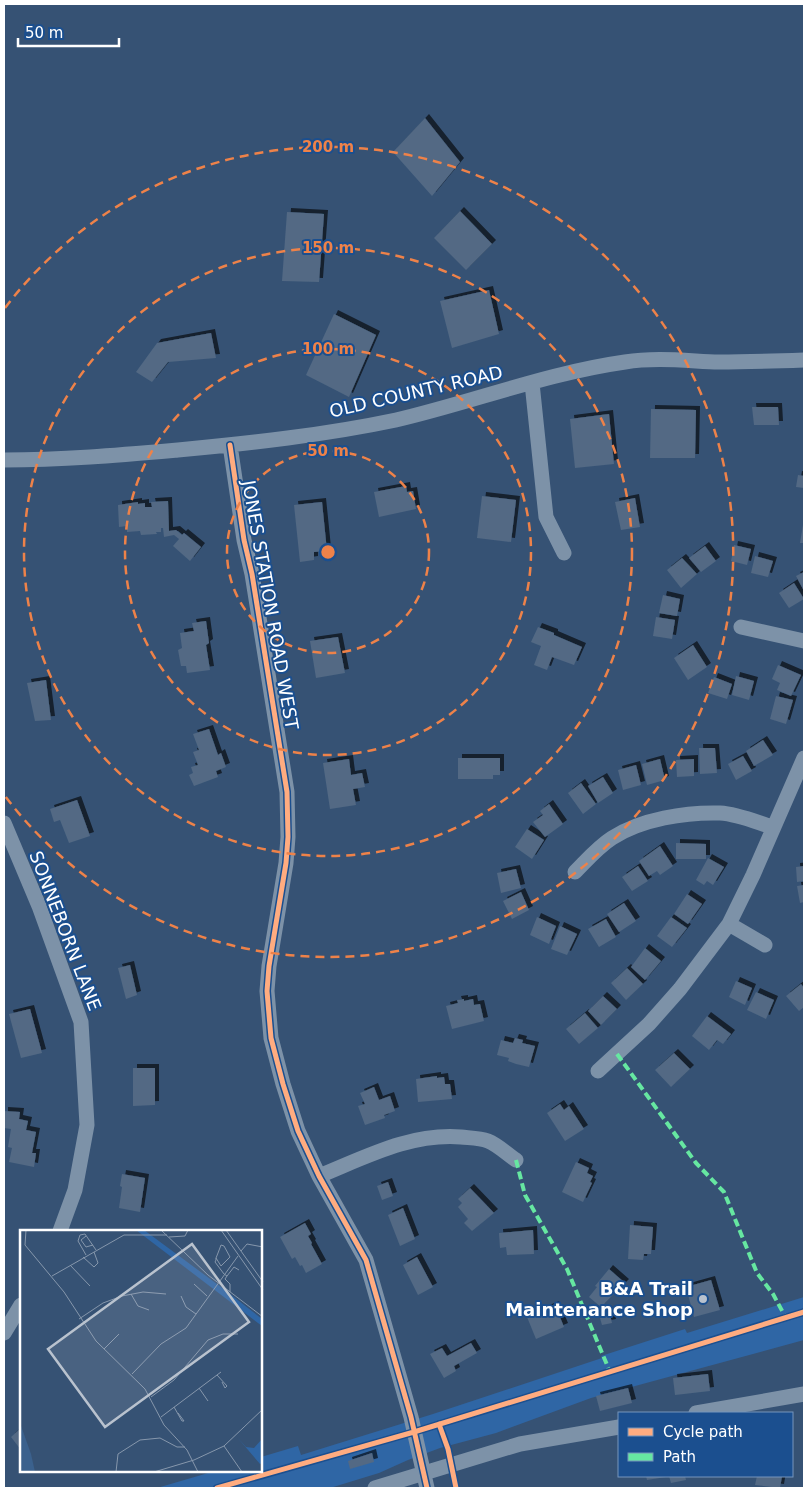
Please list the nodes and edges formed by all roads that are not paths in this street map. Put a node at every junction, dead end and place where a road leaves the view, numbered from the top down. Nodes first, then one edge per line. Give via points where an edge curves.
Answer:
1 (804, 360) edge
2 (532, 383) junction
3 (230, 445) junction
4 (4, 460) edge
5 (564, 554) dead end
6 (741, 627) dead end
7 (804, 641) edge
8 (804, 758) edge
9 (4, 822) edge
10 (772, 828) junction
11 (575, 872) dead end
12 (729, 924) junction
13 (765, 945) dead end
14 (598, 1071) dead end
15 (516, 1160) dead end
16 (319, 1176) junction
17 (60, 1230) edge
18 (20, 1307) edge
19 (4, 1333) edge
20 (804, 1394) edge
21 (702, 1412) edge
22 (618, 1427) edge
23 (426, 1481) edge
24 (375, 1488) edge

1 - 2 street, OLD COUNTY ROAD via 628,361
2 - 3 street, OLD COUNTY ROAD via 386,422
2 - 5 street via 546,517
3 - 4 street, OLD COUNTY ROAD via 57,460
3 - 16 street, JONES STATION ROAD WEST via 287,792 286,863 269,966 268,1017 283,1084 298,1131
6 - 7 street
8 - 10 street
9 - 17 street, SONNEBORN LANE via 81,1022 87,1125 75,1190
10 - 11 street via 722,813 654,820 612,838
10 - 12 street
12 - 13 street
12 - 14 street via 654,1019
15 - 16 street via 489,1142 452,1136 417,1139
16 - 23 street, JONES STATION ROAD WEST via 366,1260
18 - 19 street
20 - 21 street
22 - 23 street via 520,1444
23 - 24 street

